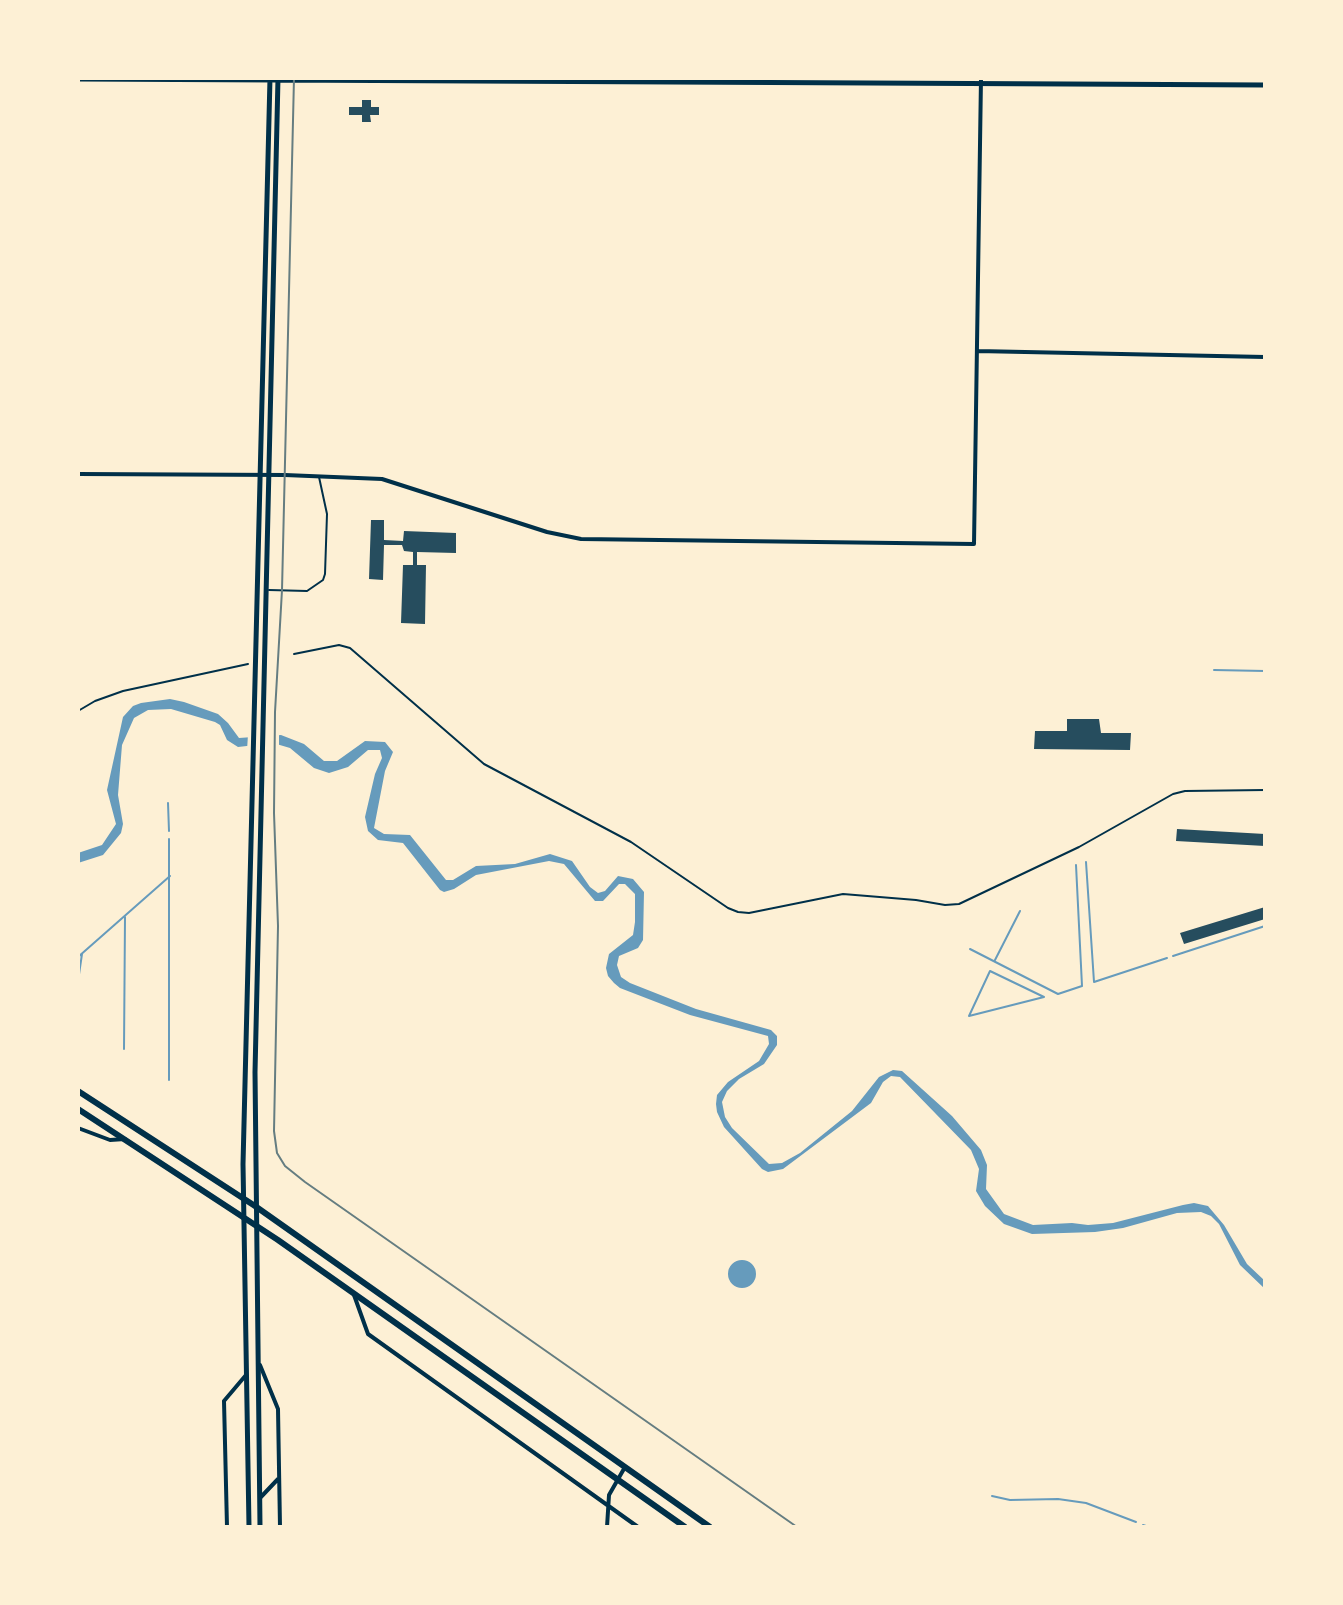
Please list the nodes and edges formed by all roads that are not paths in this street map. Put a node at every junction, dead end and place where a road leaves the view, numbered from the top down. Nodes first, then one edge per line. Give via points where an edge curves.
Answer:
1 (78, 79) edge
2 (270, 79) edge
3 (278, 79) edge
4 (603, 80) edge
5 (980, 81) edge
6 (1265, 85) edge
7 (977, 351) junction
8 (1265, 357) edge
9 (78, 474) edge
10 (261, 476) junction
11 (269, 476) junction
12 (319, 476) junction
13 (266, 590) junction
14 (258, 759) junction
15 (78, 1091) edge
16 (78, 1109) edge
17 (78, 1128) edge
18 (125, 1139) junction
19 (243, 1197) junction
20 (255, 1206) junction
21 (243, 1218) junction
22 (255, 1225) junction
23 (353, 1293) junction
24 (258, 1361) junction
25 (246, 1375) junction
26 (625, 1467) junction
27 (279, 1478) junction
28 (618, 1478) junction
29 (260, 1498) junction
30 (607, 1505) junction
31 (227, 1527) edge
32 (249, 1527) edge
33 (260, 1527) edge
34 (280, 1527) edge
35 (607, 1527) edge
36 (638, 1527) edge
37 (685, 1527) edge
38 (710, 1527) edge

1 - 2 main road
2 - 3 main road
2 - 10 main road
3 - 4 main road
3 - 11 main road
4 - 5 main road
5 - 6 main road
5 - 7 street
7 - 8 street
7 - 12 street via 974,544 581,539 390,480
9 - 10 street
10 - 11 street
10 - 14 main road
11 - 12 street
11 - 13 main road
12 - 13 lane via 327,514 323,580 307,591
13 - 14 main road
14 - 19 main road
14 - 20 main road
15 - 19 main road
16 - 18 main road
17 - 18 street via 105,1139
18 - 21 main road
19 - 20 main road
19 - 21 main road
20 - 22 main road
20 - 26 main road
21 - 22 main road
21 - 25 main road
22 - 23 main road
22 - 24 main road
23 - 28 main road
23 - 30 street via 368,1334
24 - 27 street via 278,1409
24 - 29 main road
25 - 31 street via 224,1401
25 - 32 main road
26 - 28 street
26 - 38 main road
27 - 29 street
27 - 34 street
28 - 30 street
28 - 37 main road
29 - 33 main road
30 - 35 street
30 - 36 street

